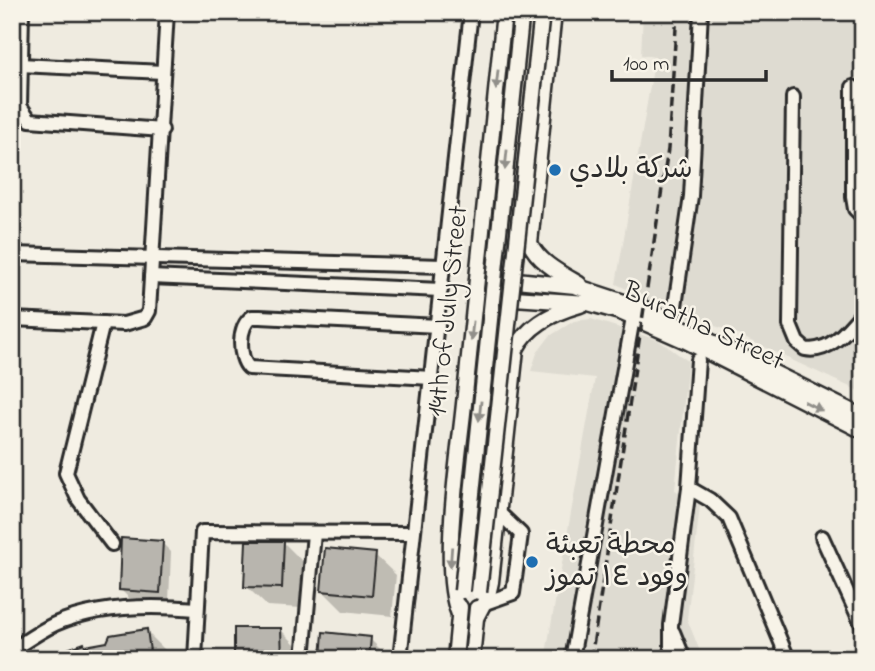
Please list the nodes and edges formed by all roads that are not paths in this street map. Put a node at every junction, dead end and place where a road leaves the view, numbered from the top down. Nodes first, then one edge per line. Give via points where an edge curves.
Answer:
1 (22, 12) edge
2 (167, 12) edge
3 (471, 12) edge
4 (504, 12) edge
5 (554, 12) edge
6 (701, 12) edge
7 (521, 16) edge
8 (541, 17) edge
9 (20, 65) junction
10 (163, 72) junction
11 (853, 87) dead end
12 (793, 97) dead end
13 (162, 130) junction
14 (858, 146) edge
15 (860, 214) dead end
16 (12, 254) edge
17 (152, 258) junction
18 (246, 260) junction
19 (443, 266) junction
20 (151, 277) junction
21 (516, 280) dead end
22 (246, 281) junction
23 (441, 290) junction
24 (589, 296) junction
25 (514, 298) dead end
26 (863, 312) edge
27 (633, 318) junction
28 (12, 319) edge
29 (673, 320) junction
30 (103, 324) junction
31 (438, 326) junction
32 (698, 360) dead end
33 (432, 378) junction
34 (863, 417) edge
35 (863, 431) edge
36 (689, 488) junction
37 (498, 512) junction
38 (314, 533) junction
39 (413, 533) junction
40 (822, 537) dead end
41 (112, 544) dead end
42 (482, 597) junction
43 (197, 609) junction
44 (459, 614) junction
45 (671, 625) junction
46 (863, 627) edge
47 (12, 649) edge
48 (195, 659) edge
49 (303, 659) edge
50 (400, 659) edge
51 (455, 659) edge
52 (472, 659) edge
53 (572, 659) edge
54 (671, 659) edge
55 (684, 659) edge
56 (788, 659) edge

1 - 9 street
2 - 10 street
3 - 19 street
4 -> 44 main road, 14th of July Street via 484,276 450,575
5 - 24 main road via 530,243
6 - 29 street via 691,196
7 -> 44 main road, 14th of July Street, bridge
8 - 42 main road, bridge
9 - 10 street
9 - 13 street via 20,106 30,120
10 - 13 street
11 - 14 street
12 - 26 street via 790,325 804,349 820,350
13 - 17 street
14 - 15 street via 853,197
16 - 17 street
17 - 18 street
17 - 20 street
18 - 19 street
18 - 22 street
19 - 23 street
20 - 22 street
20 - 30 street via 145,318
21 - 24 main road, Buratha Street
22 - 23 street
23 - 31 street
24 - 25 main road, Buratha Street
24 - 27 main road, Buratha Street
24 - 29 main road, Buratha Street
24 - 37 main road via 536,326 516,349
27 -> 35 main road, Buratha Street
27 - 53 street
28 - 30 street
29 - 34 main road, Buratha Street
30 - 41 street via 66,473 78,499
31 - 33 street
31 - 33 street via 260,317 252,317 243,326 241,355 248,368
32 - 36 street
33 - 39 street
36 - 45 street
36 - 56 street via 710,499 729,518
37 - 42 main road via 491,582
37 - 42 street via 521,534 513,593
38 - 39 street
38 - 43 street via 202,532
38 - 49 street
39 - 50 street
40 - 46 street
42 - 52 main road
43 - 47 street via 159,606 97,613 57,624
43 - 48 street
44 - 51 main road, 14th of July Street
45 - 54 street
45 - 55 street

